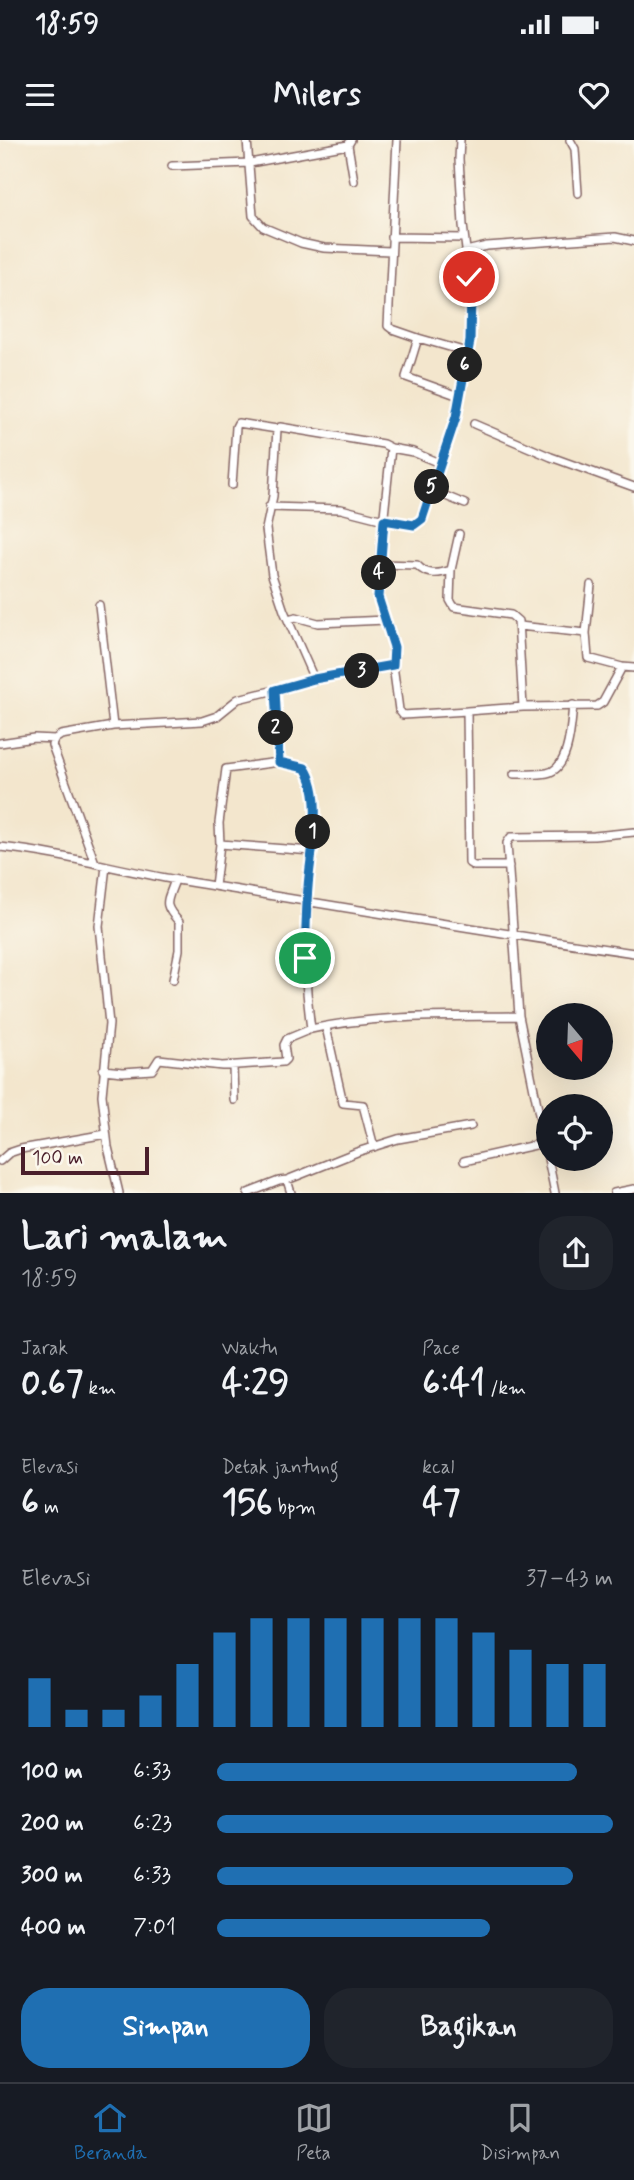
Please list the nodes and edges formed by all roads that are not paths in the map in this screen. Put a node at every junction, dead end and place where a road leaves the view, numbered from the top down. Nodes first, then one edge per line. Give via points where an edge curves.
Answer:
1 (247, 140) edge
2 (397, 140) edge
3 (460, 140) edge
4 (570, 140) edge
5 (349, 143) edge
6 (250, 163) junction
7 (172, 166) dead end
8 (354, 181) dead end
9 (578, 193) dead end
10 (391, 237) junction
11 (464, 238) junction
12 (634, 241) edge
13 (390, 251) junction
14 (466, 251) junction
15 (418, 338) junction
16 (467, 352) junction
17 (459, 396) junction
18 (474, 424) dead end
19 (277, 429) junction
20 (391, 449) junction
21 (439, 463) junction
22 (232, 485) dead end
23 (634, 487) edge
24 (431, 490) junction
25 (465, 504) dead end
26 (269, 507) junction
27 (384, 520) junction
28 (459, 534) dead end
29 (379, 564) junction
30 (451, 570) junction
31 (591, 585) dead end
32 (99, 605) dead end
33 (288, 619) junction
34 (386, 620) junction
35 (519, 626) junction
36 (586, 633) junction
37 (393, 665) junction
38 (622, 667) junction
39 (634, 668) edge
40 (314, 679) junction
41 (275, 690) junction
42 (573, 705) junction
43 (523, 706) junction
44 (467, 711) junction
45 (113, 726) junction
46 (55, 739) junction
47 (0, 743) edge
48 (279, 762) junction
49 (514, 774) dead end
50 (634, 832) edge
51 (219, 844) junction
52 (0, 847) edge
53 (312, 851) junction
54 (95, 863) junction
55 (106, 866) junction
56 (509, 866) junction
57 (175, 880) junction
58 (215, 886) junction
59 (307, 900) junction
60 (512, 935) junction
61 (634, 953) edge
62 (173, 980) dead end
63 (519, 1016) junction
64 (326, 1027) junction
65 (311, 1029) junction
66 (233, 1066) junction
67 (103, 1070) junction
68 (536, 1097) edge
69 (234, 1100) dead end
70 (471, 1126) dead end
71 (106, 1134) junction
72 (536, 1145) edge
73 (374, 1147) junction
74 (0, 1160) edge
75 (464, 1161) dead end
76 (550, 1171) edge
77 (287, 1180) junction
78 (634, 1189) edge
79 (119, 1193) edge
80 (248, 1193) edge
81 (291, 1193) edge
82 (555, 1193) edge
83 (614, 1193) edge

1 - 6 street
2 - 10 street
3 - 11 street
4 - 9 street via 575,149
5 - 6 street
5 - 8 street
6 - 7 street
6 - 13 street via 253,216 263,227 324,248
10 - 11 street
10 - 13 street
11 - 14 street
12 - 14 street via 615,237
13 - 15 street via 389,328
14 - 16 street via 471,291
15 - 16 street
15 - 17 street via 406,377
16 - 17 street
17 - 21 street via 454,425
18 - 23 street
19 - 20 street via 305,429
19 - 22 street via 238,423
19 - 26 street
20 - 21 street
20 - 27 street
21 - 24 street
24 - 25 street
24 - 27 street via 417,524
26 - 27 street via 341,509
26 - 33 street via 266,529 272,575
27 - 29 street
28 - 30 street
29 - 30 street via 417,565 422,572 433,573
29 - 34 street via 378,597
30 - 35 street via 452,606 511,615
31 - 36 street
32 - 45 street
33 - 34 street via 318,623
33 - 40 street
34 - 37 street via 394,647
35 - 36 street
35 - 43 street
36 - 38 street via 588,658
37 - 40 street
37 - 44 street via 403,715
38 - 39 street
38 - 42 street via 600,705
40 - 41 street
41 - 45 street via 238,699 217,716 202,721
41 - 48 street
42 - 43 street
42 - 49 street via 567,749 559,766 550,773
43 - 44 street
44 - 56 street via 469,863
45 - 46 street
46 - 47 street
46 - 54 street via 53,751
48 - 51 street via 226,769
48 - 53 street via 305,768 309,774 315,810
50 - 56 street via 511,837 507,843
51 - 53 street
51 - 58 street
52 - 54 street
53 - 59 street
54 - 55 street
55 - 57 street
55 - 67 street via 99,926 109,1024
56 - 60 street
57 - 58 street
57 - 62 street via 167,905 180,927
58 - 59 street
59 - 60 street
59 - 65 street via 305,958
60 - 61 street
60 - 63 street
63 - 64 street via 428,1017
63 - 68 street
64 - 65 street
64 - 73 street via 343,1103 363,1105
65 - 66 street via 287,1039 283,1062
66 - 67 street via 159,1059 152,1070
66 - 69 street
67 - 71 street
70 - 73 street
71 - 74 street via 21,1149
71 - 79 street
72 - 75 street
73 - 77 street
76 - 82 street
77 - 80 street
77 - 81 street
78 - 83 street

